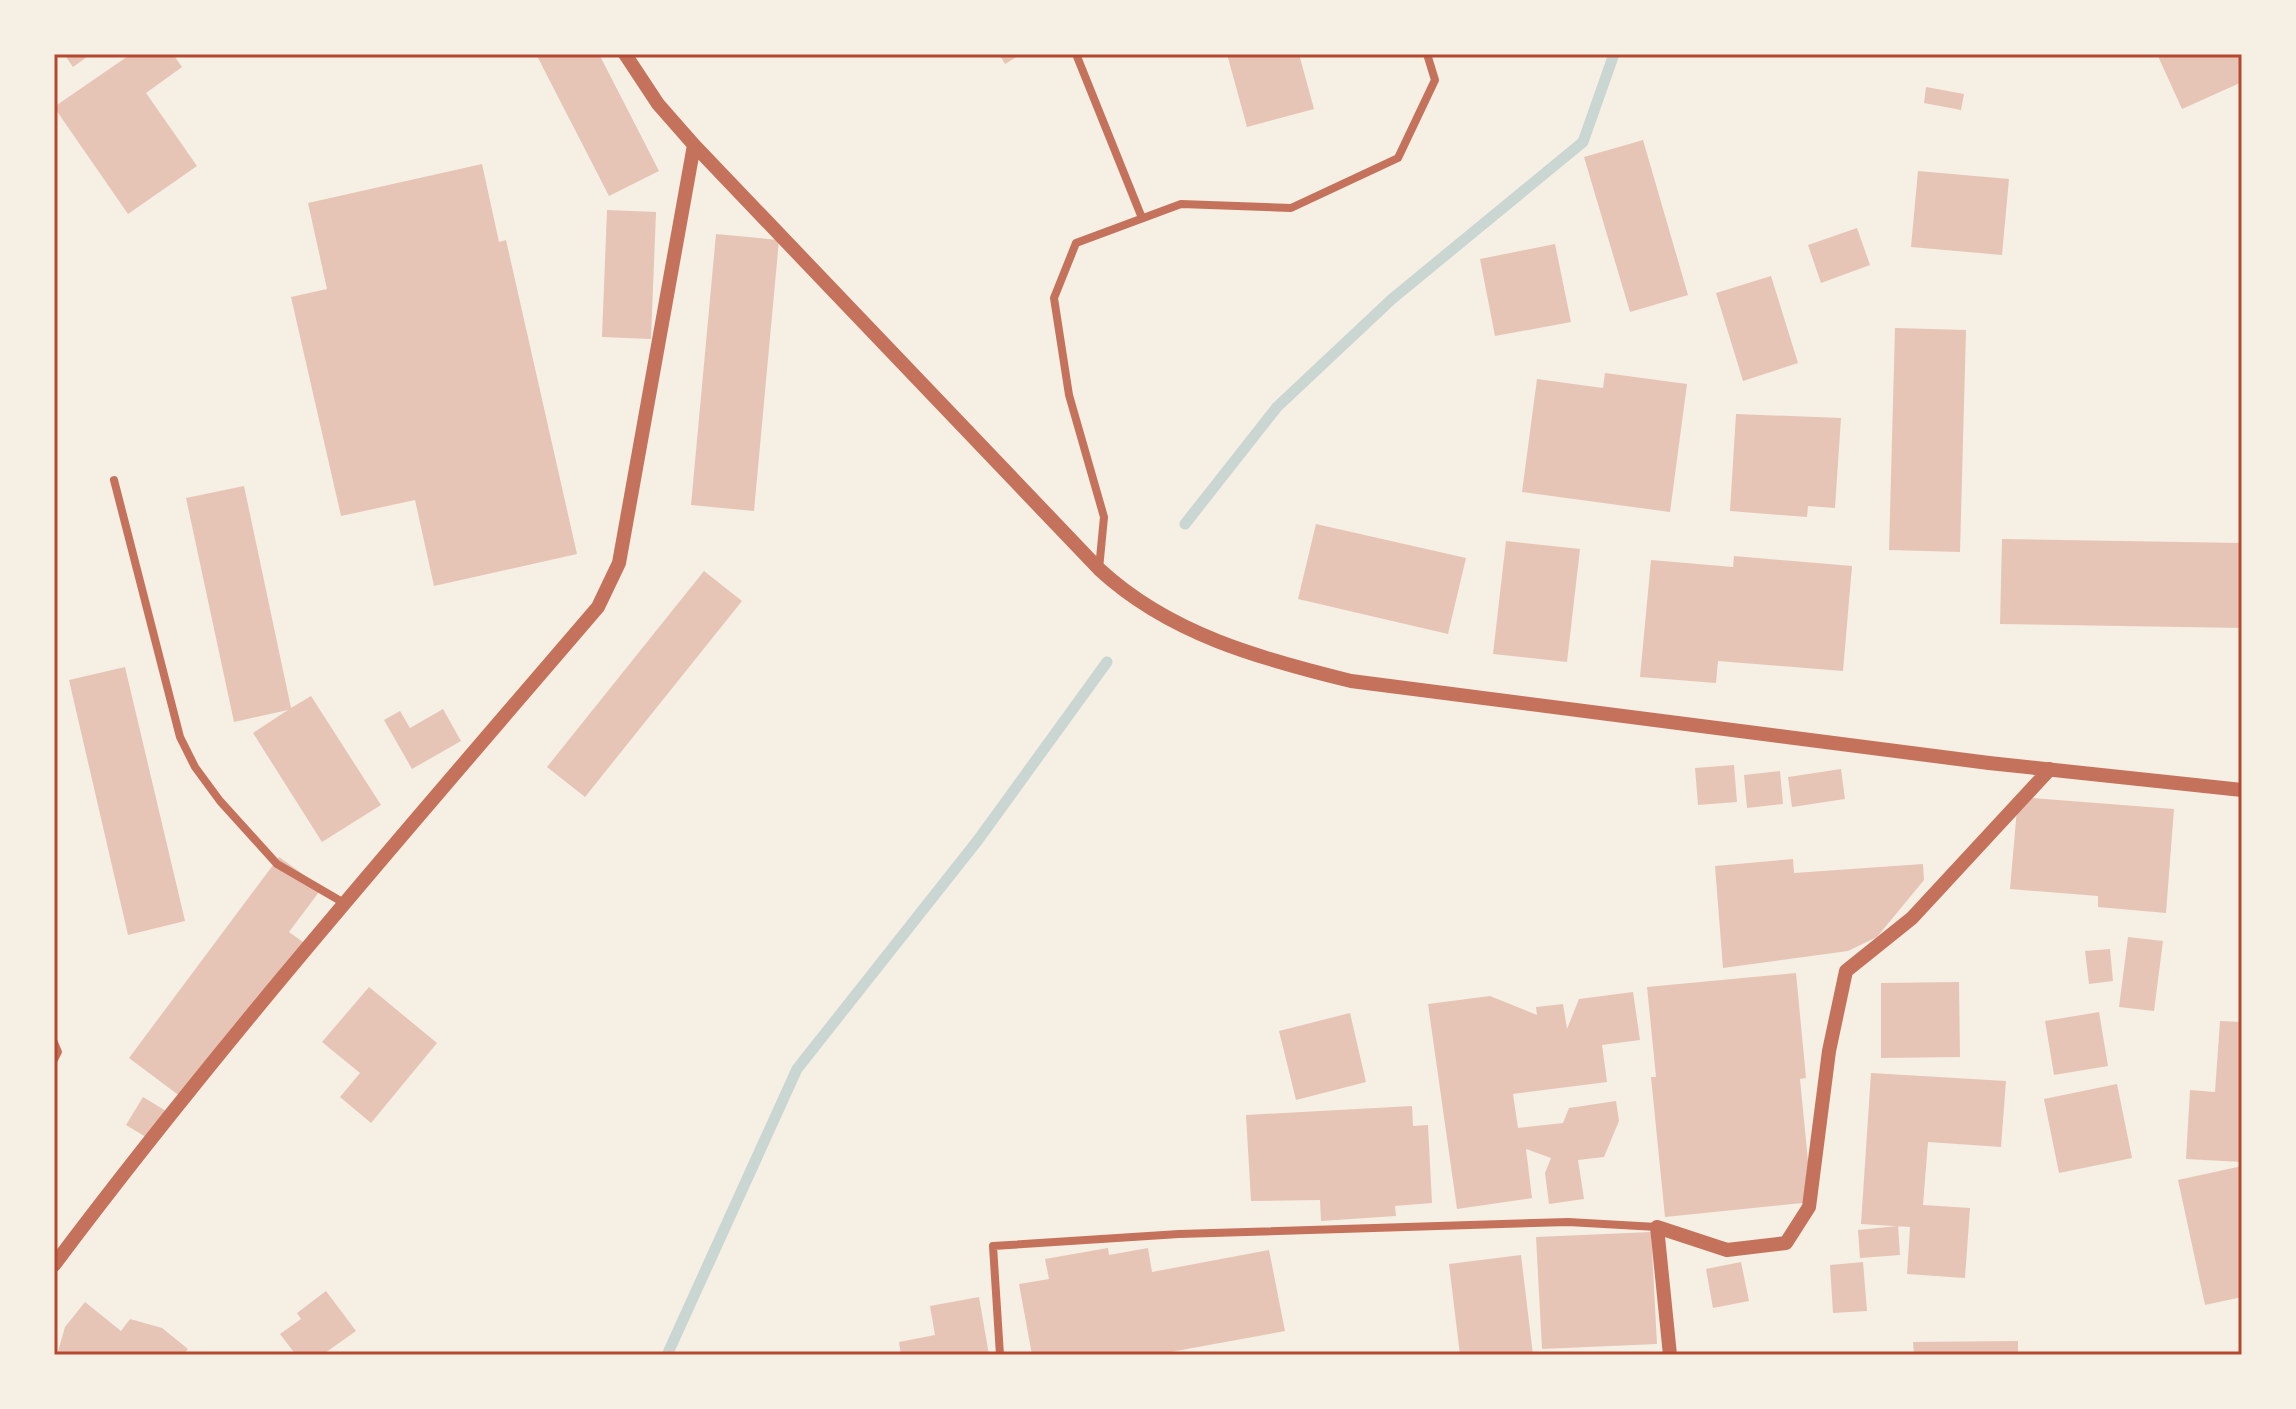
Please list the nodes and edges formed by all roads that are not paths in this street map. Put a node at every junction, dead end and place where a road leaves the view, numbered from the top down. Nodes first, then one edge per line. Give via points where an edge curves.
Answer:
1 (625, 54) edge
2 (1076, 54) edge
3 (1427, 54) edge
4 (694, 145) junction
5 (1142, 218) junction
6 (114, 480) dead end
7 (1099, 569) junction
8 (2050, 769) junction
9 (2242, 790) edge
10 (344, 903) junction
11 (54, 1040) edge
12 (54, 1062) edge
13 (1657, 1227) junction
14 (54, 1265) edge
15 (1000, 1355) edge
16 (1670, 1355) edge

1 - 4 street
2 - 5 street
3 - 5 street via 1435,80 1398,158 1291,208 1181,204
4 - 7 street
4 - 10 street via 619,563 598,607
5 - 7 street via 1076,243 1054,298 1069,395 1104,517
6 - 10 street via 180,737 195,767 277,864
7 - 8 street via 1138,602 1210,638 1273,662 1351,681
8 - 9 street
8 - 13 street via 1912,918 1846,971 1829,1051 1809,1207 1786,1243 1727,1250
10 - 14 street
11 - 12 lane via 59,1052
13 - 15 street via 1568,1222 1179,1234 993,1246
13 - 16 street

